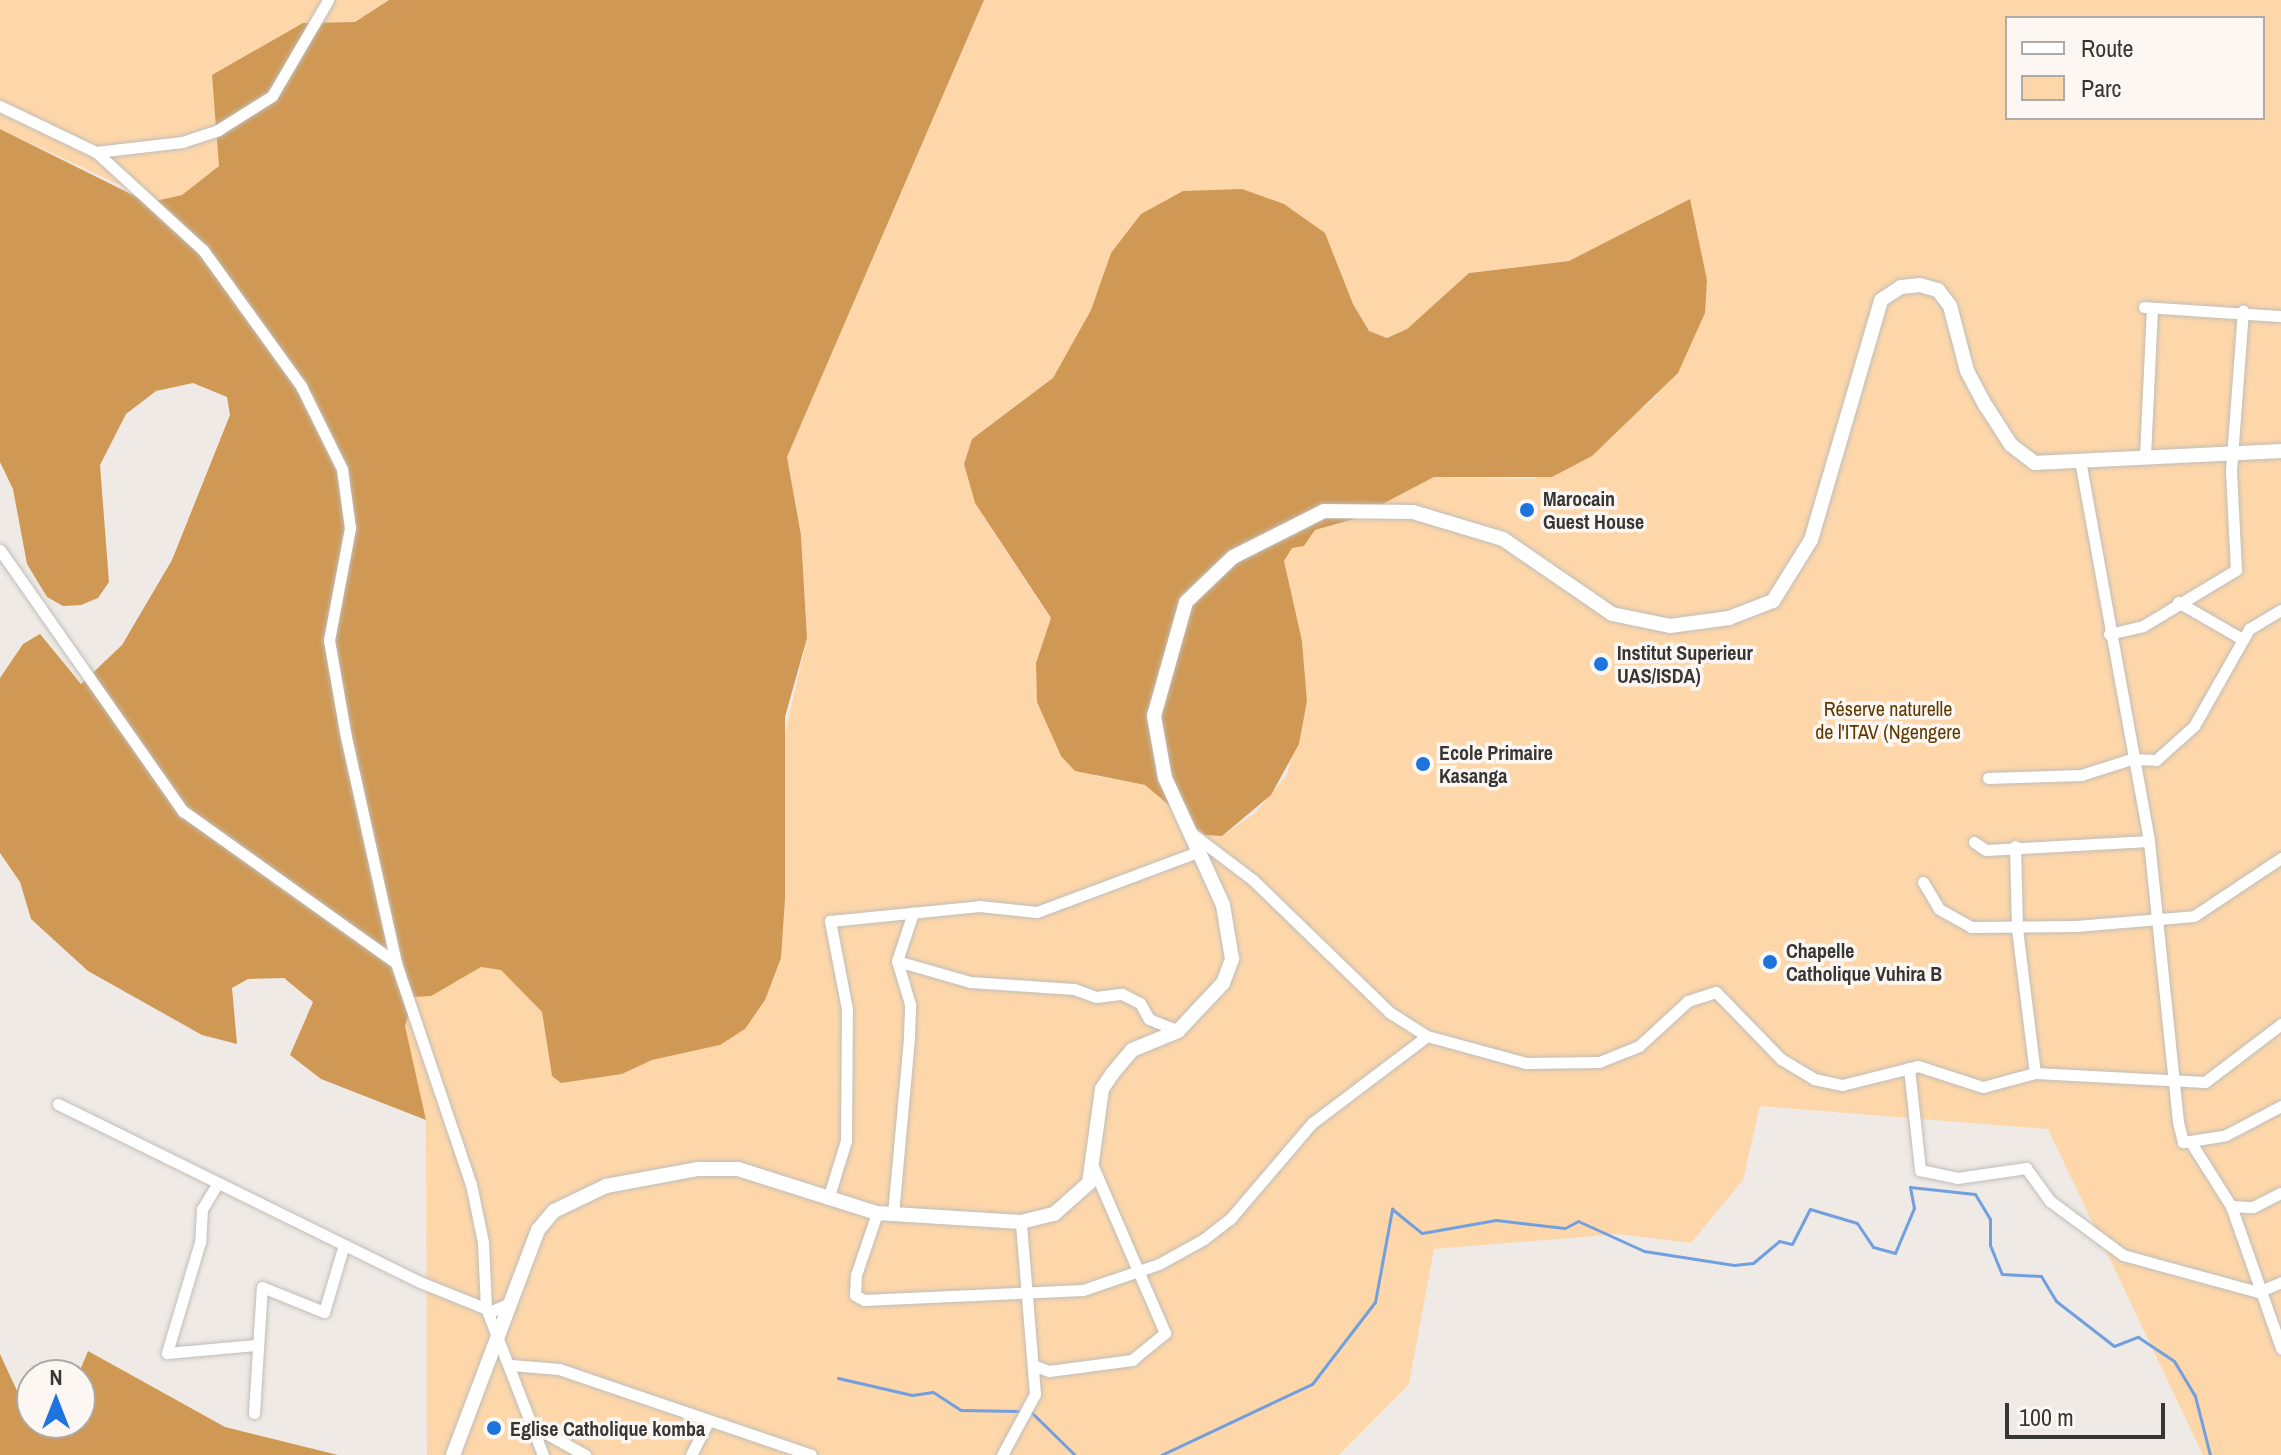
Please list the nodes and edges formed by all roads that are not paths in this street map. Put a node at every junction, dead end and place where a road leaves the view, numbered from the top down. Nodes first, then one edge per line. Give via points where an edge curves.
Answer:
1 (328, 0) edge
2 (0, 106) edge
3 (96, 152) junction
4 (2243, 310) junction
5 (2281, 316) edge
6 (2233, 451) junction
7 (2281, 451) edge
8 (2145, 456) junction
9 (2081, 466) junction
10 (0, 550) edge
11 (2178, 602) junction
12 (2281, 610) edge
13 (2109, 634) junction
14 (2242, 639) junction
15 (2131, 759) junction
16 (1988, 778) dead end
17 (1191, 833) junction
18 (2149, 841) junction
19 (1974, 842) dead end
20 (2015, 846) junction
21 (1200, 851) junction
22 (2281, 858) edge
23 (1923, 882) dead end
24 (913, 913) junction
25 (2157, 917) junction
26 (2017, 929) junction
27 (897, 961) junction
28 (396, 963) junction
29 (2281, 1024) edge
30 (1178, 1031) junction
31 (1427, 1036) junction
32 (1909, 1068) junction
33 (2035, 1073) junction
34 (2174, 1078) junction
35 (58, 1104) dead end
36 (2281, 1106) edge
37 (2190, 1141) junction
38 (1091, 1161) junction
39 (216, 1186) junction
40 (2281, 1193) edge
41 (828, 1199) junction
42 (2231, 1206) junction
43 (877, 1213) junction
44 (893, 1214) junction
45 (1021, 1222) junction
46 (343, 1248) junction
47 (1135, 1272) junction
48 (2281, 1282) edge
49 (2258, 1292) junction
50 (1027, 1295) junction
51 (515, 1299) junction
52 (486, 1308) junction
53 (256, 1345) junction
54 (497, 1346) junction
55 (2281, 1348) edge
56 (511, 1365) junction
57 (1035, 1366) junction
58 (254, 1413) dead end
59 (708, 1422) junction
60 (533, 1426) junction
61 (453, 1455) edge
62 (543, 1455) edge
63 (585, 1455) edge
64 (691, 1455) edge
65 (811, 1455) edge
66 (1002, 1455) edge

1 - 3 street via 272,96 218,130 182,142
2 - 3 street
3 - 28 street via 203,250 301,386 342,469 351,508 329,619 331,659
4 - 5 street
4 - 6 street
4 - 8 street via 2148,309
6 - 7 street
6 - 8 street
6 - 11 street via 2236,570
8 - 9 street
9 - 13 street
9 - 17 street via 2035,463 2011,445 1967,371 1950,306 1938,290 1920,285 1901,287 1881,300 1853,384 1838,464 1796,567 1773,601 1729,618 1670,626 1612,614 1503,539 1413,512 1324,511 1233,557 1186,602 1154,716 1165,778
10 - 28 street via 183,811
11 - 13 street via 2143,626
11 - 14 street
12 - 14 street
13 - 15 street
14 - 15 street via 2181,743 2156,760
15 - 16 street via 2081,775
15 - 18 street
17 - 21 street
17 - 31 street via 1253,880 1357,986
18 - 20 street
18 - 25 street
19 - 20 street via 1986,850
20 - 26 street
21 - 24 street via 1037,912 979,906
21 - 30 street via 1223,905 1232,959 1223,983
22 - 25 street via 2194,916
23 - 26 street via 1952,919 1971,927
24 - 27 street
24 - 41 street via 830,921 847,1009 846,1141
25 - 26 street
25 - 34 street
26 - 33 street
27 - 30 street via 970,982 1122,994 1140,1003 1149,1019
27 - 44 street via 910,1004
28 - 52 street via 471,1184 483,1242
29 - 34 street via 2205,1082
30 - 38 street via 1132,1050 1112,1074 1102,1089
31 - 32 street via 1526,1063 1599,1062 1639,1046 1688,1001 1716,992 1781,1059 1814,1079 1863,1084
31 - 47 street via 1312,1123 1230,1219 1178,1255
32 - 33 street via 1983,1087
32 - 49 street via 1920,1170 1957,1178 2026,1168 2050,1201 2123,1255
33 - 34 street
34 - 37 street via 2183,1142
35 - 39 street
36 - 37 street via 2226,1135
37 - 42 street
38 - 45 street via 1089,1183 1077,1197 1054,1214
38 - 47 street via 1124,1230
39 - 46 street
39 - 53 street via 202,1209 200,1242 167,1353
40 - 42 street via 2253,1207
41 - 43 street
41 - 51 street via 738,1169 698,1169 606,1186 554,1211 538,1230
42 - 49 street
43 - 44 street
43 - 50 street via 856,1275 858,1298
44 - 45 street
45 - 50 street
46 - 52 street
46 - 53 street via 324,1312 262,1287
47 - 50 street via 1065,1296
47 - 57 street via 1165,1333 1150,1350 1132,1360 1049,1371
48 - 49 street
49 - 55 street
50 - 57 street
51 - 52 street via 499,1311
51 - 54 street
52 - 54 street
53 - 58 street
54 - 56 street
54 - 61 street
56 - 59 street via 559,1369
56 - 60 street
57 - 66 street via 1032,1402
59 - 64 street
59 - 65 street
60 - 62 street
60 - 63 street

